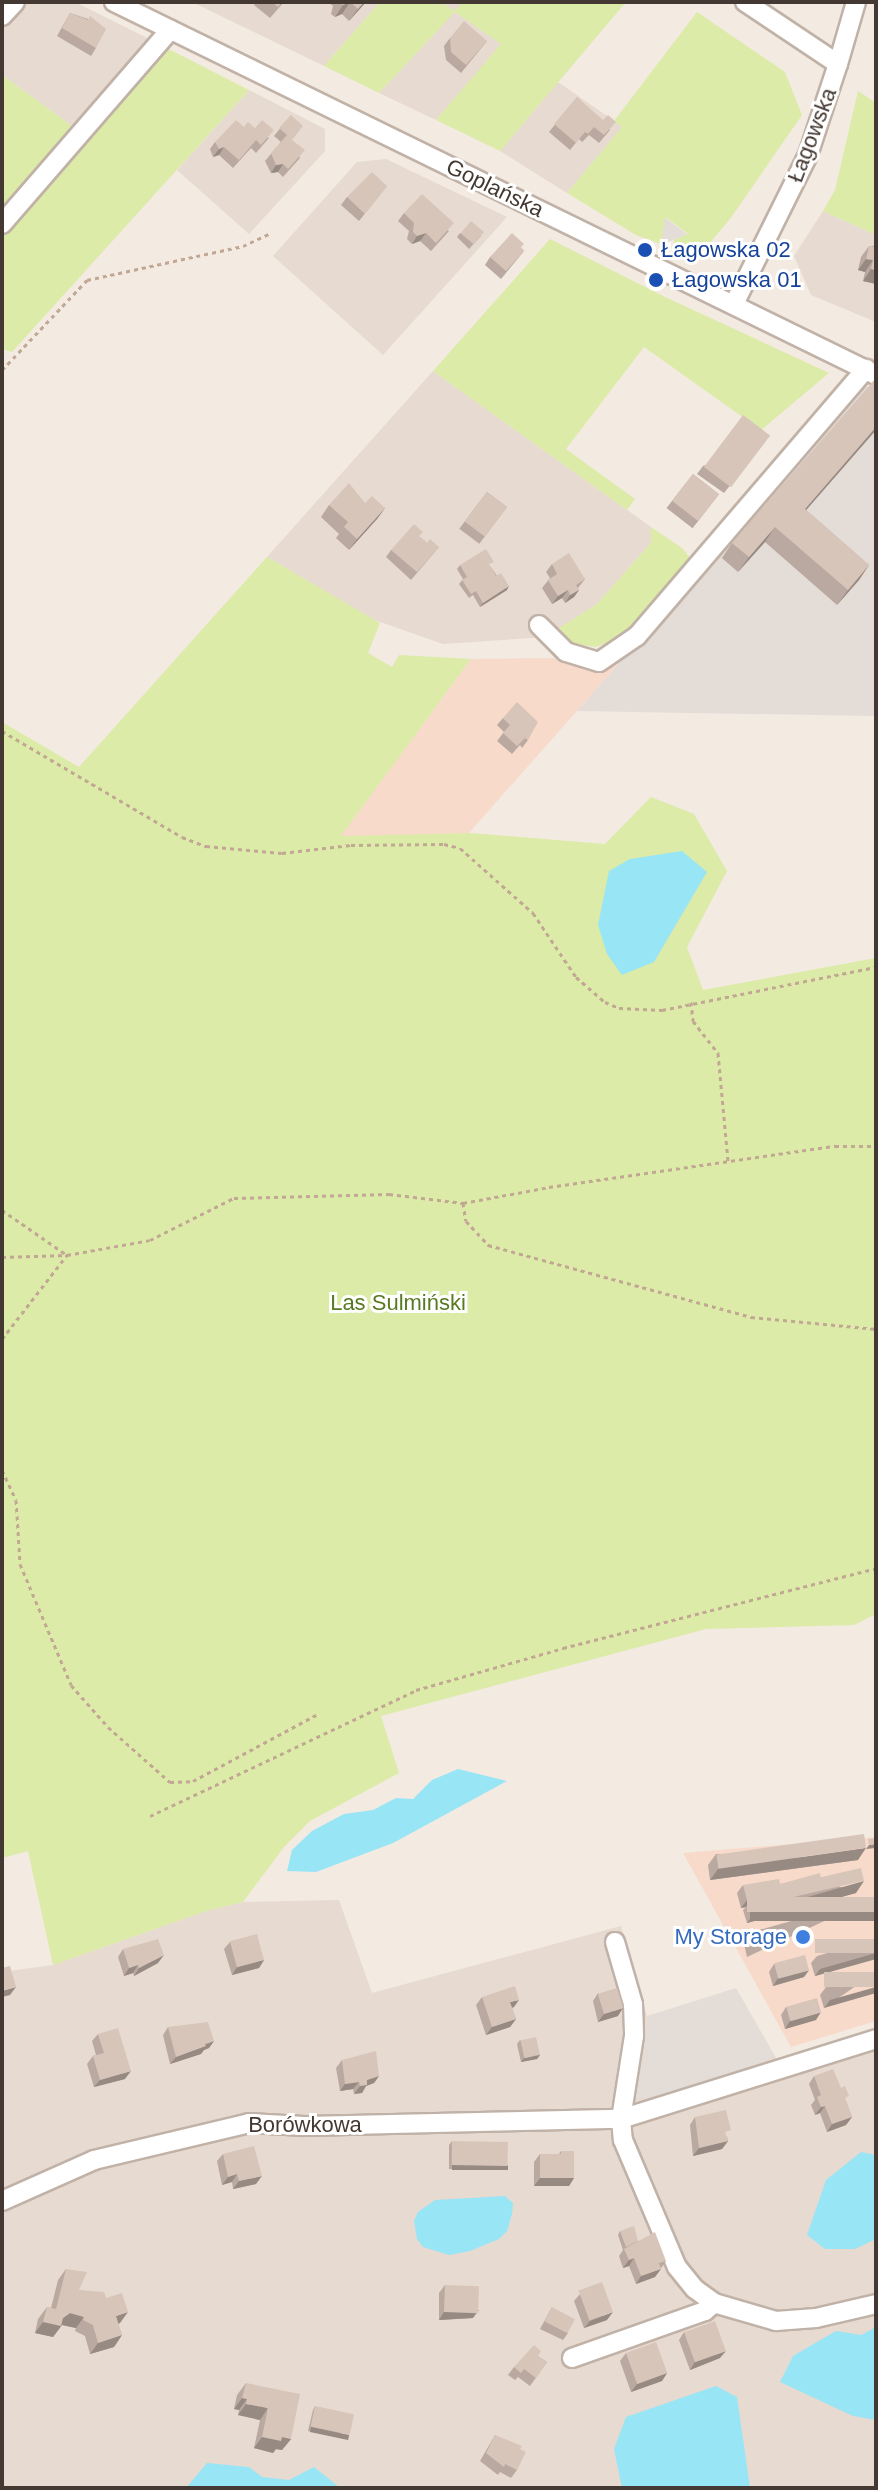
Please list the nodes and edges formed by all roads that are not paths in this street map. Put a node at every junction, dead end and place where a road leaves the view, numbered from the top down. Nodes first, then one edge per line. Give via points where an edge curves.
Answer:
1 (15, 2) edge
2 (114, 2) edge
3 (745, 2) edge
4 (856, 2) edge
5 (2, 16) edge
6 (170, 30) junction
7 (838, 64) junction
8 (2, 224) edge
9 (734, 304) junction
10 (871, 372) edge
11 (539, 625) dead end
12 (615, 1942) dead end
13 (876, 2039) edge
14 (621, 2119) junction
15 (2, 2201) edge
16 (714, 2303) junction
17 (876, 2304) edge
18 (572, 2358) dead end

1 - 5 street
2 - 6 street, Goplańska
3 - 7 street, Łagowska
4 - 7 street
6 - 8 street
6 - 9 street, Goplańska
7 - 9 street, Łagowska via 808,155
9 - 10 street, Goplańska
10 - 11 street via 637,636 599,662 566,652
12 - 14 street via 634,2020
13 - 14 street, Borówkowa
14 - 15 street, Borówkowa via 249,2123 94,2160
14 - 16 street via 623,2140 677,2267
16 - 17 street via 776,2321
16 - 18 street via 705,2311

